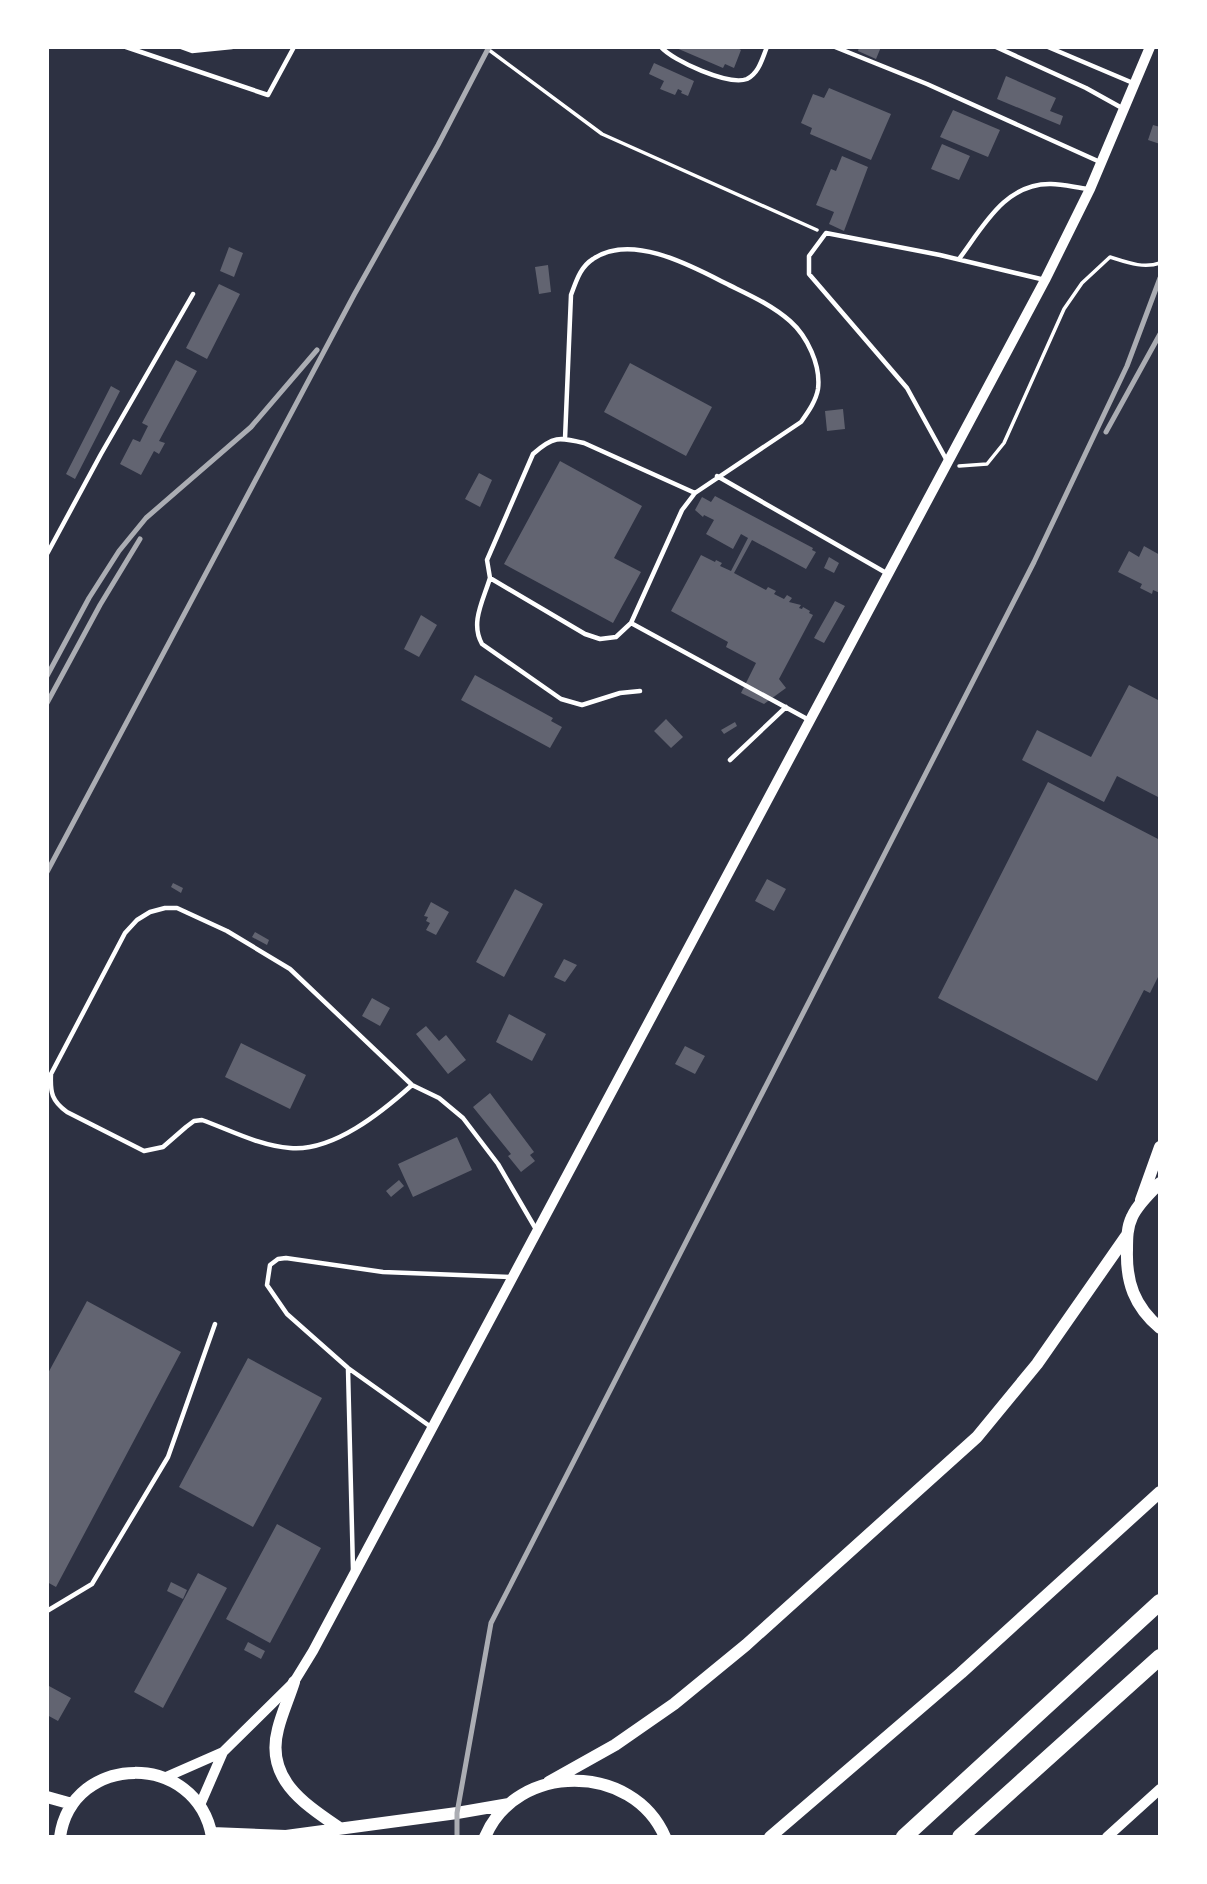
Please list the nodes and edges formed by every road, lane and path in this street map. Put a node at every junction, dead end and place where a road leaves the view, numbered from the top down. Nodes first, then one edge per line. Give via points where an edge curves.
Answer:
1 (126, 47) edge
2 (181, 47) edge
3 (232, 47) edge
4 (294, 47) edge
5 (485, 47) edge
6 (661, 47) edge
7 (767, 47) edge
8 (835, 47) edge
9 (996, 47) edge
10 (1048, 47) edge
11 (1150, 47) edge
12 (1134, 83) junction
13 (1123, 108) junction
14 (1101, 162) junction
15 (1090, 189) junction
16 (825, 233) junction
17 (959, 259) junction
18 (1160, 263) edge
19 (1045, 280) junction
20 (193, 294) dead end
21 (565, 439) junction
22 (948, 463) junction
23 (717, 476) junction
24 (695, 493) junction
25 (47, 554) edge
26 (889, 574) junction
27 (490, 578) junction
28 (631, 624) junction
29 (640, 691) dead end
30 (786, 707) junction
31 (811, 721) junction
32 (730, 760) dead end
33 (412, 1085) junction
34 (1160, 1147) edge
35 (1160, 1182) edge
36 (1140, 1205) junction
37 (537, 1232) junction
38 (1127, 1235) junction
39 (513, 1278) junction
40 (215, 1324) dead end
41 (1160, 1328) edge
42 (348, 1368) junction
43 (433, 1428) junction
44 (1160, 1492) edge
45 (353, 1576) junction
46 (1160, 1602) edge
47 (47, 1611) edge
48 (1160, 1657) edge
49 (294, 1682) junction
50 (223, 1752) junction
51 (166, 1777) junction
52 (549, 1782) junction
53 (1160, 1789) edge
54 (47, 1797) edge
55 (72, 1804) junction
56 (509, 1804) junction
57 (200, 1805) junction
58 (338, 1827) junction
59 (212, 1835) edge
60 (60, 1837) edge
61 (485, 1837) edge
62 (665, 1837) edge
63 (770, 1837) edge
64 (904, 1837) edge
65 (960, 1837) edge
66 (1107, 1837) edge

1 - 4 lane via 268,95
2 - 3 lane via 192,51
5 - 16 path via 602,134
6 - 7 lane via 680,61 739,81 757,70
8 - 14 lane
9 - 13 lane
10 - 12 lane
11 - 12 street
12 - 13 street
13 - 14 street
14 - 15 street
15 - 17 lane via 1050,184 1025,188 1002,202
15 - 19 street
16 - 17 lane
16 - 22 lane via 809,256 808,274 907,388
17 - 19 lane
18 - 22 path via 1133,265 1110,257 1064,309 1004,443 987,464 951,467
19 - 22 street
20 - 25 lane
21 - 23 lane via 571,295 579,273 593,258 614,251 653,253 679,260 770,306 792,322 808,343 816,366 818,388 801,422
21 - 24 lane via 584,443
21 - 27 lane via 547,441 533,454 487,560
22 - 26 street
23 - 24 lane
23 - 26 lane
24 - 28 lane via 682,510
26 - 31 street
27 - 28 lane via 600,639 616,637
27 - 29 lane via 475,624 482,645 561,699 582,705
28 - 30 lane
30 - 31 lane
30 - 32 lane
31 - 37 street
33 - 33 lane via 374,1116 323,1145 287,1148 202,1120 194,1121 163,1147 144,1150 55,1104 50,1086 51,1074 125,933 137,920 165,908 189,911 290,969
33 - 37 lane via 439,1098 463,1118 498,1164
34 - 36 main road
35 - 36 main road
36 - 38 main road
37 - 39 street
38 - 41 main road via 1126,1273 1135,1300
38 - 52 main road via 1037,1364 976,1437 674,1704 615,1745
39 - 42 lane via 383,1272 278,1259 267,1273 267,1285 275,1299
39 - 43 street
40 - 47 lane via 168,1457 92,1584
42 - 43 lane
42 - 45 lane
43 - 45 street
44 - 63 main road via 961,1673
45 - 49 street
46 - 64 highway
48 - 65 highway
49 - 50 street
49 - 58 main road via 277,1731 276,1754 286,1785 300,1801
50 - 51 street
50 - 57 street
51 - 55 main road via 140,1771 114,1774 91,1786
51 - 57 main road
52 - 56 main road
52 - 62 main road via 583,1779 615,1788 643,1806
53 - 66 street
54 - 55 main road
55 - 60 main road
56 - 58 main road
56 - 61 main road
57 - 59 main road
58 - 59 main road via 286,1836

